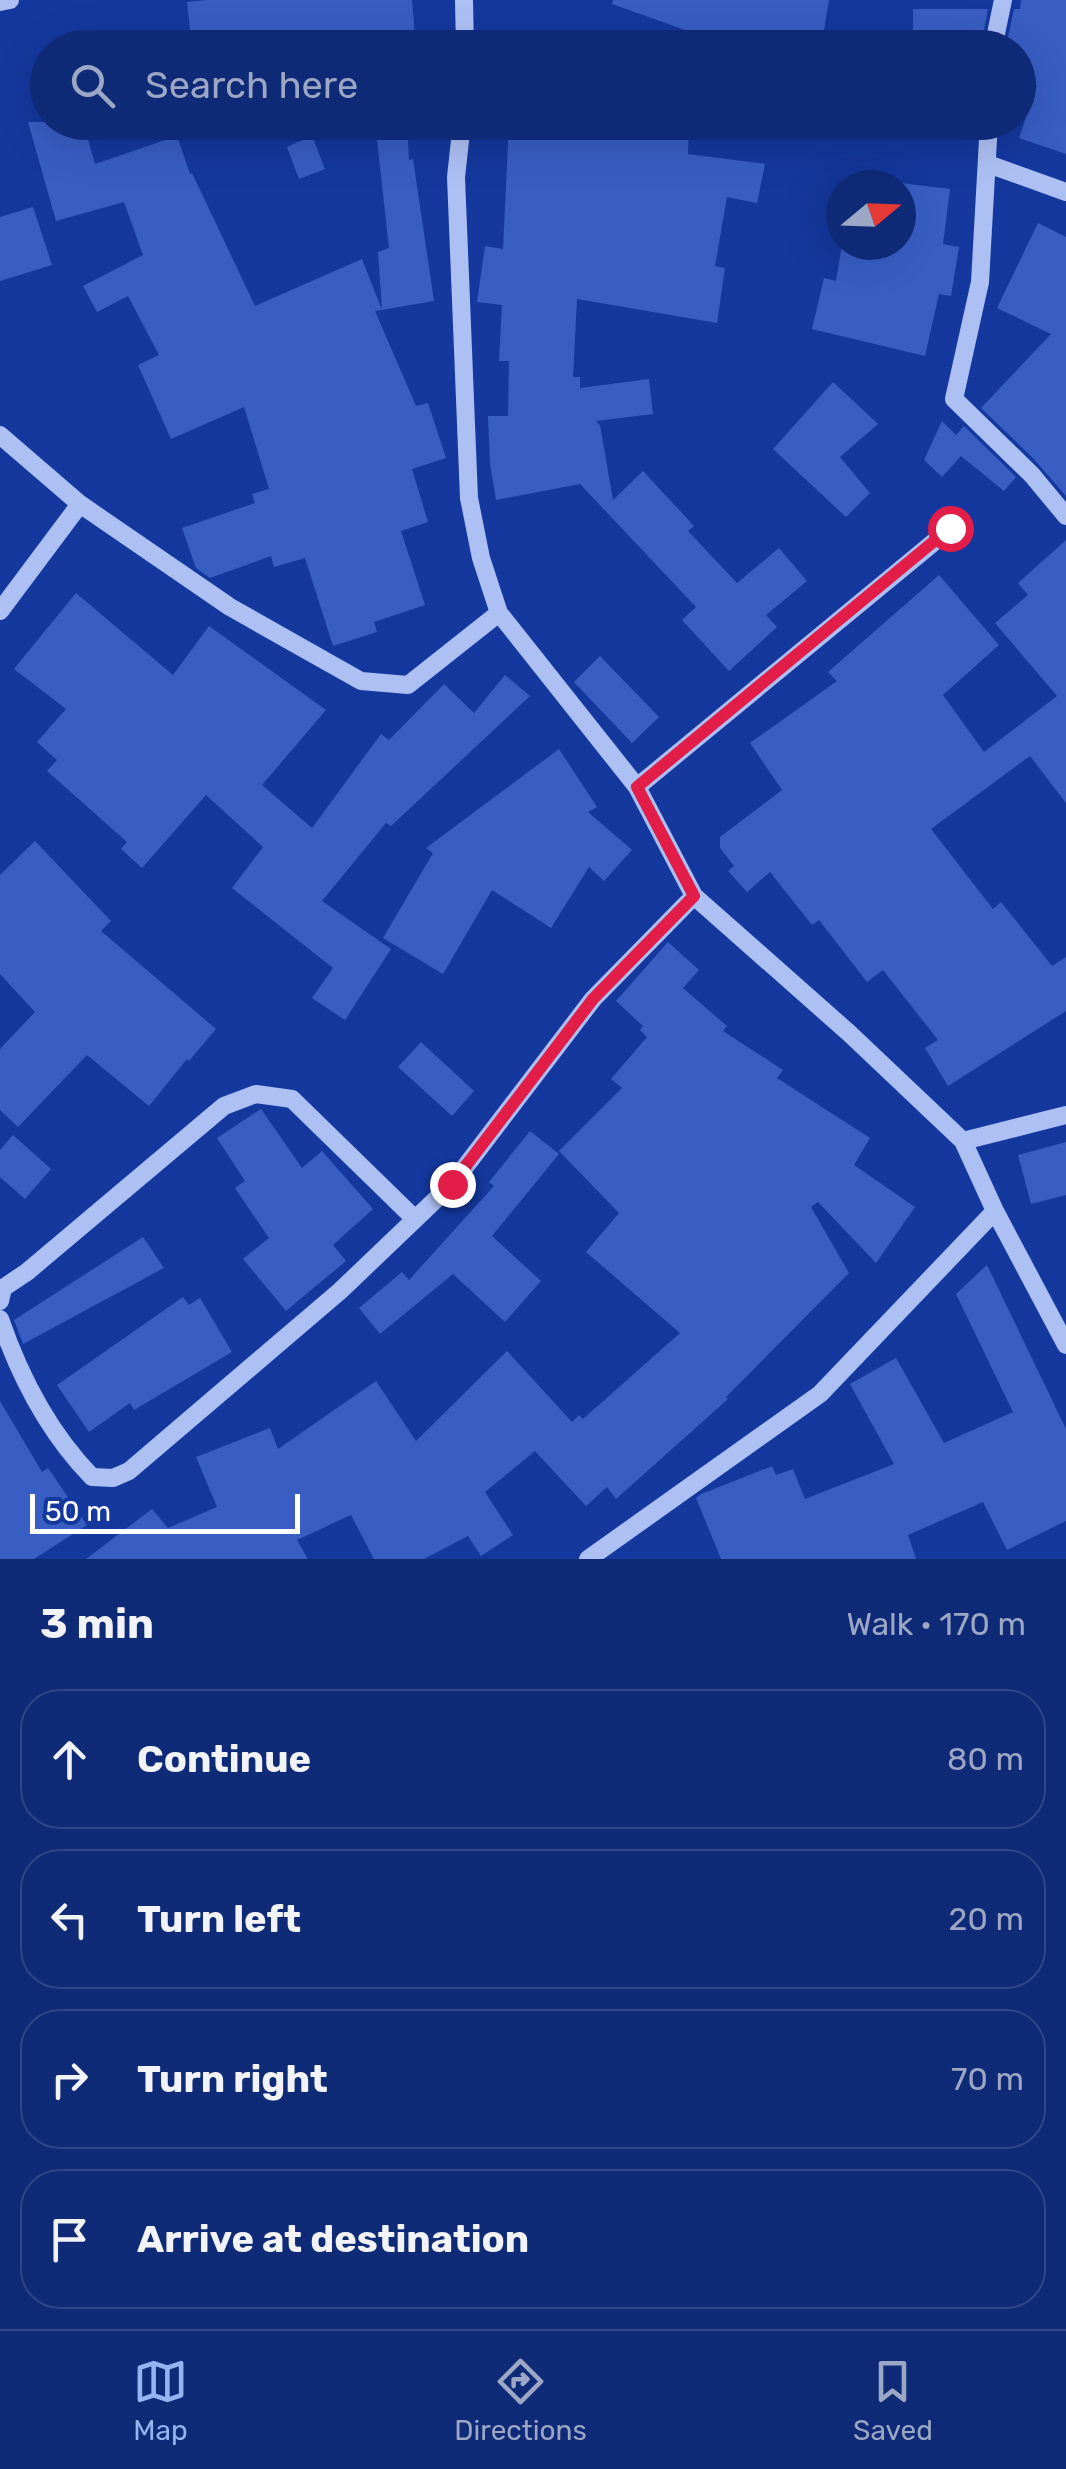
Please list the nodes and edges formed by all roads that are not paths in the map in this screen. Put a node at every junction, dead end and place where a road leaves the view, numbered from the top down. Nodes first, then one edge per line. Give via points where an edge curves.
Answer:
1 (10, 0) edge
2 (464, 0) edge
3 (1003, 0) edge
4 (0, 2) edge
5 (465, 30) edge
6 (997, 30) edge
7 (460, 140) edge
8 (988, 140) edge
9 (988, 164) junction
10 (1066, 192) edge
11 (0, 435) edge
12 (80, 504) junction
13 (1066, 516) edge
14 (950, 528) dead end
15 (0, 612) edge
16 (499, 613) junction
17 (637, 787) junction
18 (694, 896) junction
19 (1066, 1115) edge
20 (963, 1141) junction
21 (995, 1210) junction
22 (414, 1219) junction
23 (0, 1301) edge
24 (0, 1319) edge
25 (1066, 1345) edge
26 (588, 1559) edge

1 - 4 street
2 - 5 street
3 - 6 street
7 - 16 street via 469,498
8 - 9 street
9 - 10 street
9 - 13 street via 980,282 954,400
11 - 12 street
12 - 15 street
12 - 16 street via 230,607 360,681 408,685
14 - 17 street
16 - 17 street
17 - 18 street
18 - 20 street
18 - 22 street via 593,999 452,1184
19 - 20 street
20 - 21 street
21 - 25 street
21 - 26 street via 820,1394
22 - 23 street via 292,1098 256,1094 224,1106 3,1288
22 - 24 street via 324,1304 114,1478 92,1476 66,1450

